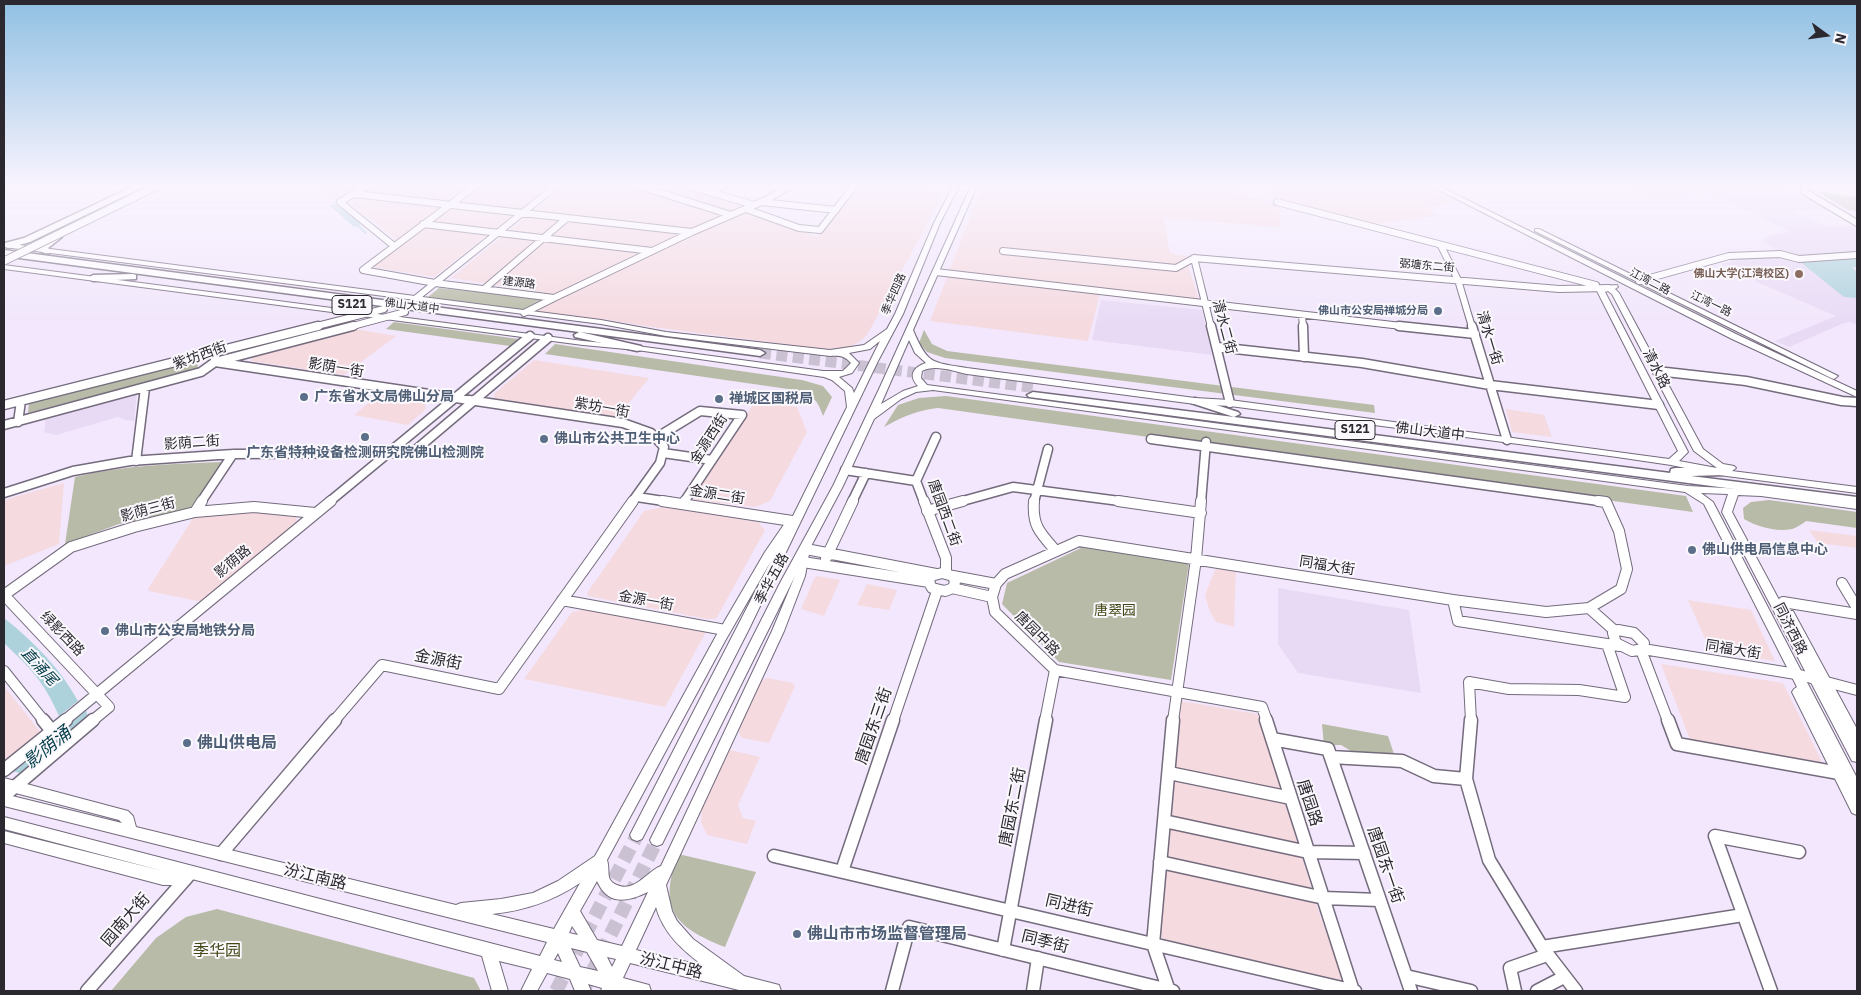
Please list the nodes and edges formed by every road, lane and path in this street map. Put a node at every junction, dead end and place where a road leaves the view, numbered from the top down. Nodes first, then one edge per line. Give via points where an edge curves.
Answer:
1 (43, 232) edge
2 (44, 232) edge
3 (67, 232) edge
4 (67, 232) edge
5 (377, 232) edge
6 (412, 232) edge
7 (492, 232) edge
8 (550, 232) edge
9 (691, 232) edge
10 (933, 232) edge
11 (953, 232) edge
12 (1390, 232) edge
13 (1525, 232) edge
14 (1541, 232) edge
15 (497, 233) junction
16 (543, 238) junction
17 (394, 246) junction
18 (1441, 246) junction
19 (5, 250) edge
20 (47, 251) junction
21 (652, 251) junction
22 (1003, 251) dead end
23 (1857, 254) edge
24 (99, 258) junction
25 (1194, 258) junction
26 (4, 265) edge
27 (936, 272) junction
28 (130, 273) junction
29 (93, 278) junction
30 (1458, 280) junction
31 (1639, 281) junction
32 (435, 283) junction
33 (1627, 284) junction
34 (1609, 288) junction
35 (484, 289) junction
36 (554, 298) junction
37 (415, 299) junction
38 (1205, 303) junction
39 (385, 313) junction
40 (524, 313) junction
41 (365, 314) junction
42 (1302, 315) junction
43 (891, 330) junction
44 (575, 331) junction
45 (910, 331) junction
46 (1622, 331) junction
47 (1636, 332) junction
48 (666, 334) junction
49 (1475, 334) junction
50 (530, 336) junction
51 (548, 338) junction
52 (1217, 347) junction
53 (637, 348) junction
54 (215, 352) junction
55 (841, 352) junction
56 (759, 355) tunnel mouth
57 (1304, 356) junction
58 (215, 362) junction
59 (939, 365) junction
60 (1641, 369) junction
61 (1657, 371) junction
62 (823, 374) junction
63 (1490, 384) junction
64 (924, 387) junction
65 (1857, 387) edge
66 (145, 388) junction
67 (1035, 392) tunnel mouth
68 (1857, 394) edge
69 (452, 398) junction
70 (21, 401) junction
71 (472, 401) junction
72 (1195, 401) joint
73 (1857, 402) edge
74 (4, 405) edge
75 (1659, 405) junction
76 (851, 407) junction
77 (1677, 407) junction
78 (1233, 413) junction
79 (869, 419) junction
80 (18, 422) junction
81 (1199, 424) junction
82 (4, 425) edge
83 (936, 437) dead end
84 (656, 438) junction
85 (1151, 439) dead end
86 (1507, 440) junction
87 (1206, 444) junction
88 (1048, 449) dead end
89 (387, 452) junction
90 (662, 453) junction
91 (233, 454) junction
92 (712, 460) junction
93 (136, 461) junction
94 (1672, 467) junction
95 (845, 470) junction
96 (1719, 472) joint
97 (866, 473) junction
98 (1631, 473) junction
99 (1764, 473) junction
100 (1739, 475) junction
101 (916, 481) junction
102 (1857, 486) edge
103 (1037, 489) junction
104 (1688, 489) junction
105 (1857, 490) edge
106 (1734, 492) junction
107 (4, 493) edge
108 (1822, 494) junction
109 (1857, 496) edge
110 (637, 497) junction
111 (1804, 499) junction
112 (1857, 501) edge
113 (806, 502) junction
114 (683, 504) junction
115 (1710, 508) junction
116 (1857, 508) edge
117 (927, 511) junction
118 (196, 512) junction
119 (1727, 512) junction
120 (315, 513) junction
121 (1201, 513) junction
122 (792, 521) junction
123 (806, 549) junction
124 (1056, 551) junction
125 (828, 554) junction
126 (1196, 560) junction
127 (803, 562) junction
128 (823, 565) junction
129 (945, 574) junction
130 (1745, 580) junction
131 (1842, 583) dead end
132 (996, 584) junction
133 (933, 586) junction
134 (952, 588) junction
135 (4, 595) edge
136 (1853, 595) edge
137 (992, 597) junction
138 (562, 600) junction
139 (1454, 600) junction
140 (1782, 602) junction
141 (1589, 608) junction
142 (1857, 608) edge
143 (1857, 614) edge
144 (725, 630) junction
145 (1615, 631) junction
146 (1607, 644) junction
147 (1620, 646) junction
148 (1642, 650) junction
149 (1055, 670) junction
150 (4, 671) edge
151 (1792, 674) junction
152 (1820, 679) junction
153 (1857, 690) edge
154 (1176, 691) junction
155 (98, 694) junction
156 (52, 731) junction
157 (1272, 739) junction
158 (1857, 741) edge
159 (1329, 753) junction
160 (1857, 758) edge
161 (4, 770) edge
162 (1169, 772) junction
163 (1839, 773) junction
164 (1466, 779) junction
165 (9, 785) edge
166 (1857, 791) edge
167 (4, 796) edge
168 (1291, 798) junction
169 (4, 800) edge
170 (1857, 809) edge
171 (1164, 821) junction
172 (4, 823) edge
173 (130, 831) junction
174 (637, 835) tunnel mouth
175 (4, 837) edge
176 (657, 840) tunnel mouth
177 (1308, 852) junction
178 (1799, 852) dead end
179 (1364, 853) junction
180 (221, 854) junction
181 (774, 856) dead end
182 (601, 858) junction
183 (1160, 862) junction
184 (668, 863) junction
185 (842, 871) junction
186 (191, 872) junction
187 (659, 884) junction
188 (1324, 898) junction
189 (1379, 900) junction
190 (1010, 910) junction
191 (452, 911) junction
192 (572, 911) junction
193 (1743, 915) junction
194 (558, 937) junction
195 (1153, 944) junction
196 (488, 950) junction
197 (1003, 950) junction
198 (1545, 951) junction
199 (627, 955) junction
200 (1038, 958) junction
201 (544, 964) junction
202 (1406, 976) junction
203 (1564, 977) junction
204 (743, 983) junction
205 (611, 987) edge
206 (87, 991) edge
207 (500, 991) edge
208 (529, 991) edge
209 (583, 991) edge
210 (643, 991) edge
211 (773, 991) edge
212 (892, 991) edge
213 (1033, 991) edge
214 (1170, 991) edge
215 (1354, 991) edge
216 (1411, 991) edge
217 (1471, 991) edge
218 (1515, 991) edge
219 (1537, 991) edge
220 (1576, 991) edge
221 (1771, 991) edge

1 - 19 highway
2 - 19 main road
3 - 26 main road, bridge
4 - 20 highway via 42,248
5 - 17 street
6 - 17 street, 建源路
7 - 15 street
8 - 16 street
9 - 21 street
10 - 43 main road, 季华四路
11 - 27 main road
12 - 18 street
13 - 33 main road, 江湾二路
14 - 31 main road, 江湾一路
15 - 16 street
15 - 32 street
16 - 21 street
16 - 35 street
17 - 32 street, 建源路 via 363,270
18 - 30 street, 清水一街
18 - 34 street
19 - 20 main road
19 - 28 highway, 佛山大道中 / S121
20 - 24 main road
21 - 36 street
22 - 25 street via 1176,268
23 - 31 street via 1799,260 1780,254 1729,256
24 - 28 highway
24 - 37 main road
25 - 30 street, 弼塘东二街
25 - 38 street, 清水二街
26 - 28 highway, 佛山大道中 / S121
26 - 29 main road, 佛山大道中
27 - 38 street
27 - 45 main road
28 - 29 highway
28 - 39 highway, 佛山大道中 / S121
28 - 44 highway, 佛山大道中 / S121
29 - 41 main road, 佛山大道中
30 - 34 street, 弼塘东二街 via 1559,290
30 - 49 street, 清水一街
31 - 33 main road, 弼塘东二街
31 - 65 main road, 江湾一路
32 - 35 street, 建源路
32 - 37 street
33 - 34 main road, 弼塘东二街
33 - 68 main road, 江湾二路
34 - 46 main road, 清水路 via 1601,291
34 - 47 main road
35 - 36 street, 建源路
36 - 40 street
37 - 40 main road
38 - 42 street
38 - 52 street, 清水二街
39 - 41 main road, 佛山大道中
39 - 44 highway, 佛山大道中 / S121 via 405,312
39 - 50 main road, 佛山大道中
39 - 58 street, 紫坊西街
40 - 48 main road
41 - 54 street, 紫坊西街
42 - 49 street
42 - 57 street
43 - 55 main road via 867,347
43 - 76 main road, 季华五路
44 - 48 highway
44 - 53 highway
44 - 56 highway, 佛山大道中 / S121
45 - 59 main road via 917,353
45 - 79 main road, 季华五路
46 - 47 main road
46 - 60 main road, 清水路
47 - 61 main road
48 - 55 main road
49 - 63 street, 清水一街
50 - 51 main road, 佛山大道中
50 - 69 street, 影荫路
51 - 53 main road, 佛山大道中
51 - 71 street
52 - 57 street
52 - 78 street, 清水二街
53 - 62 main road, 佛山大道中
54 - 58 street
54 - 70 street, 紫坊西街
55 - 62 main road via 853,360 853,368 844,374
57 - 63 street
58 - 66 street, 紫坊西街 via 201,372
58 - 69 street, 影荫一街
59 - 64 main road via 918,370 916,377
59 - 72 main road
60 - 61 main road
60 - 75 main road, 清水路
61 - 73 street via 1746,381
61 - 77 main road
62 - 76 main road via 835,378 849,390
63 - 75 street
63 - 86 street, 清水一街
64 - 79 main road via 892,400
64 - 81 main road
66 - 80 street, 紫坊西街
66 - 93 street
67 - 78 highway, 佛山大道中 / S121
69 - 71 street, 影荫一街
69 - 89 street, 影荫路
70 - 74 street, 紫坊西街
70 - 80 street
71 - 84 street, 紫坊一街 via 623,423
71 - 89 street via 412,453
72 - 78 highway
75 - 77 main road
75 - 94 main road, 清水路 via 1683,452
76 - 113 main road, 季华五路
77 - 99 main road via 1707,458 1720,466
78 - 81 highway
78 - 86 main road
78 - 94 highway, 佛山大道中 / S121
78 - 98 highway, 佛山大道中 / S121
79 - 95 main road, 季华五路
80 - 82 street, 紫坊西街
81 - 104 main road
83 - 101 street, 唐园西二街
84 - 90 street via 664,447
84 - 92 street, 金源西街 via 700,411 742,415
85 - 87 street
86 - 94 main road
87 - 121 street
87 - 141 street via 1606,502 1619,531 1627,569 1621,589
88 - 103 street
89 - 91 street, 影荫二街
89 - 120 street, 影荫路
90 - 92 street
90 - 110 street via 660,463
91 - 93 street, 影荫二街
91 - 118 street
92 - 114 street, 金源西街
93 - 107 street, 影荫二街 via 74,471
94 - 96 highway
94 - 108 highway, 佛山大道中 / S121
95 - 97 street
95 - 123 main road, 季华五路
96 - 100 main road
97 - 101 street
97 - 125 street
98 - 104 highway
98 - 108 highway, 佛山大道中 / S121
99 - 100 main road
99 - 102 main road
100 - 108 main road
101 - 117 street, 唐园西二街
103 - 117 street via 1013,487
103 - 121 street
103 - 124 street via 1036,527
104 - 106 main road
104 - 115 main road via 1708,502
105 - 108 main road
106 - 111 main road
106 - 119 main road
108 - 109 highway, S121
108 - 111 main road
108 - 112 highway, S121
108 - 116 main road
110 - 114 street, 金源二街
110 - 138 street, 金源街
111 - 116 main road
113 - 122 main road
113 - 174 main road, 季华五路
114 - 122 street, 金源二街
115 - 130 main road
115 - 130 main road via 1708,514 1734,566
117 - 129 street, 唐园西二街 via 946,558
118 - 120 street, 影荫三街 via 254,507
118 - 135 street, 影荫三街 via 71,547
119 - 140 main road via 1738,519
119 - 152 main road, 同济西路
120 - 155 street, 影荫路
121 - 126 street
122 - 144 main road via 768,555
123 - 125 street
123 - 127 main road
123 - 176 main road, 季华五路 via 785,583
124 - 126 street via 1079,541
124 - 132 street via 1005,574
125 - 128 street
125 - 129 street
126 - 139 street, 同福大街
126 - 154 street
127 - 128 street
127 - 184 main road via 778,631
128 - 133 street
129 - 132 street
129 - 133 street via 932,576
129 - 134 street, 唐园西二街 via 955,582
130 - 151 main road
131 - 136 street
132 - 137 street
133 - 134 street via 945,591
133 - 185 street, 唐园东三街
134 - 137 street
135 - 155 street, 绿影西路
136 - 142 street
137 - 149 street, 唐园中路 via 996,612
138 - 144 street, 金源一街
138 - 180 street, 金源街 via 499,689 382,665
139 - 141 street, 同福大街 via 1546,612
139 - 146 street, 同福大街 via 1458,620
140 - 143 street
140 - 152 main road
141 - 145 street
144 - 182 main road
145 - 147 street via 1612,636
145 - 148 street via 1634,632 1642,639 1645,646
146 - 147 street, 同福大街
146 - 164 street via 1625,696 1580,690 1509,689 1469,682 1471,721
147 - 148 street, 同福大街 via 1632,651
148 - 151 street, 同福大街
148 - 163 street via 1678,744
149 - 154 street, 唐园中路
149 - 190 street, 唐园东二街
150 - 156 street
151 - 152 street, 同福大街
151 - 163 main road
151 - 166 main road, 同济西路
152 - 153 street, 同福大街
152 - 158 main road
152 - 160 main road, 同济西路
154 - 157 street, 唐园路 via 1262,707
154 - 162 street
155 - 156 street, 影荫路
155 - 165 street via 109,707
156 - 161 street, 影荫路
157 - 159 street
157 - 168 street, 唐园路
159 - 164 street via 1402,761 1434,776
159 - 179 street, 唐园东一街
162 - 168 street
162 - 171 street
163 - 170 main road
164 - 198 street via 1489,860
165 - 167 street
165 - 173 main road via 123,815 128,820
168 - 177 street, 唐园路
169 - 173 main road, 汾江南路
171 - 177 street
171 - 183 street
172 - 186 main road, 汾江南路
173 - 180 main road, 汾江南路
175 - 186 main road via 163,878
177 - 179 street
177 - 188 street, 唐园路
178 - 193 street via 1715,836
179 - 189 street, 唐园东一街
180 - 191 main road, 汾江南路
181 - 185 street, 同进街
182 - 184 main road via 602,882 614,891 623,892 636,892 648,886
182 - 191 main road via 567,886 532,901
182 - 192 main road
183 - 188 street
183 - 195 street
184 - 187 main road
185 - 190 street, 同进街
186 - 196 main road, 汾江南路
186 - 206 street, 园南大街
187 - 199 main road
187 - 204 main road via 666,915 676,931 700,954
188 - 189 street
188 - 215 street, 唐园路
189 - 202 street, 唐园东一街
190 - 195 street, 同进街
190 - 197 street, 唐园东二街
191 - 194 main road, 汾江南路
192 - 194 main road
192 - 205 main road
193 - 198 street
193 - 221 street
194 - 199 main road, 汾江南路
194 - 201 main road
194 - 209 main road
195 - 214 street
195 - 215 street, 同进街
196 - 201 main road, 汾江南路
196 - 207 main road
197 - 200 street, 同季街
197 - 212 street, 同季街 via 909,927
198 - 203 street
198 - 218 street via 1510,968
199 - 204 main road, 汾江中路
199 - 205 main road
200 - 213 street
200 - 214 street, 同季街
201 - 205 main road
201 - 208 main road
202 - 216 street, 唐园东一街
202 - 217 street
203 - 219 street
203 - 220 street
204 - 211 main road, 汾江中路
205 - 210 main road

